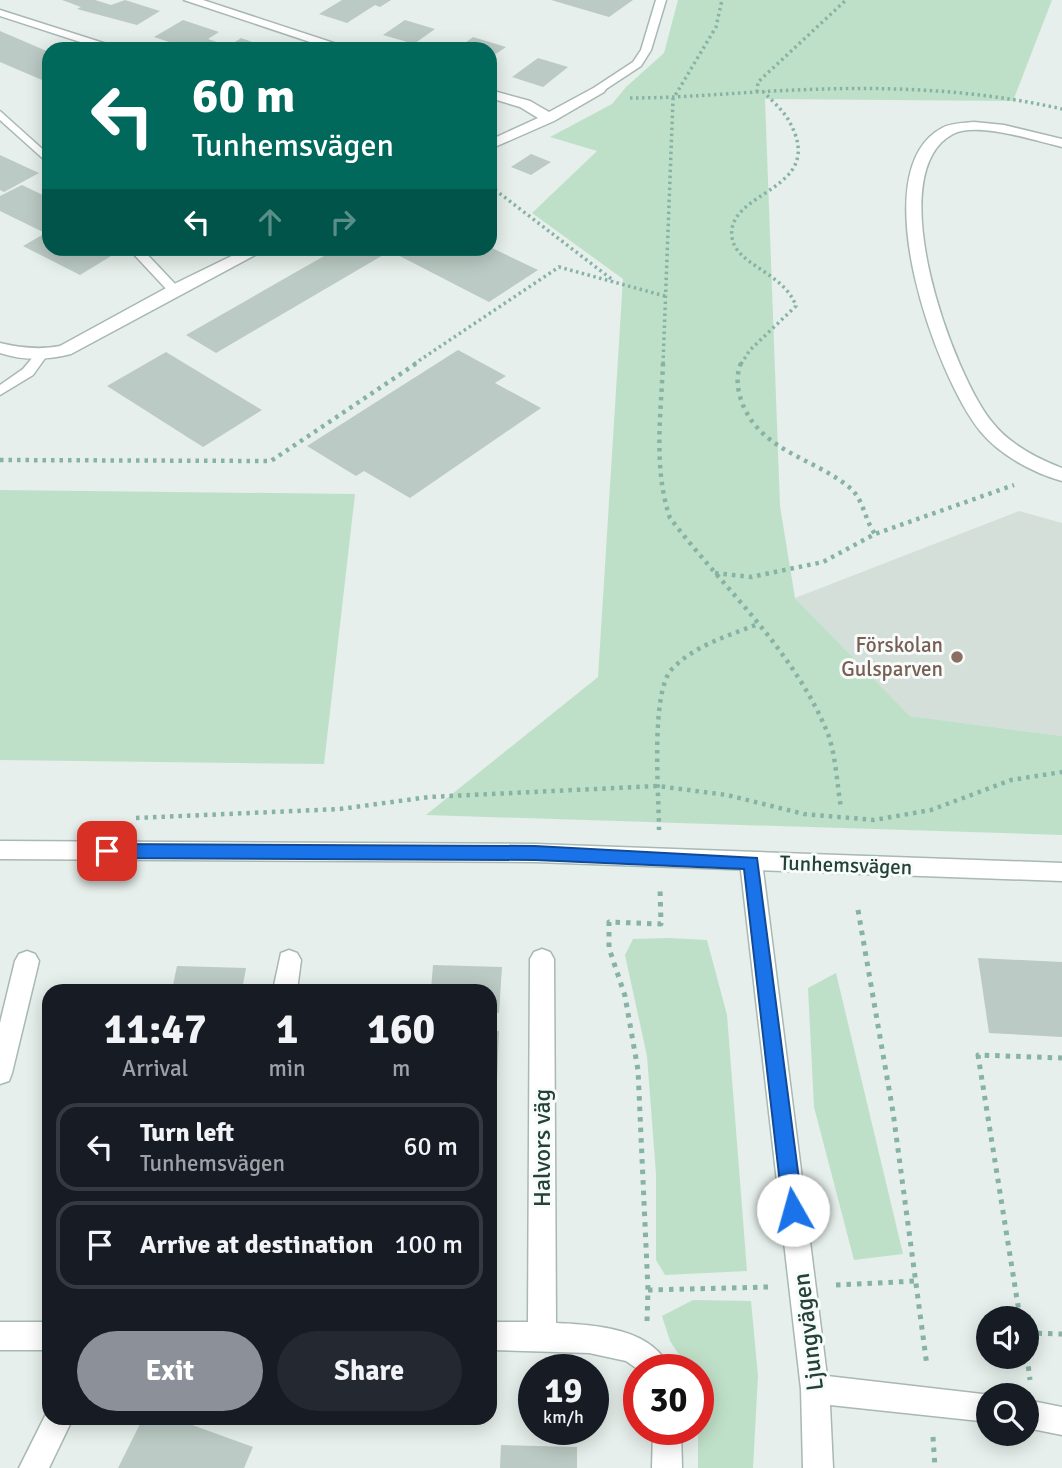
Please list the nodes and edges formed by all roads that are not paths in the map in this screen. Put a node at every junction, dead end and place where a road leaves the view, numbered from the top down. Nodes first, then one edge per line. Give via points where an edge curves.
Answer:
1 (190, 0) edge
2 (661, 0) edge
3 (1, 14) edge
4 (90, 42) edge
5 (323, 42) edge
6 (599, 89) joint
7 (497, 96) edge
8 (0, 114) edge
9 (549, 118) junction
10 (497, 142) edge
11 (1062, 144) edge
12 (42, 154) edge
13 (142, 256) edge
14 (244, 256) edge
15 (174, 290) junction
16 (0, 348) edge
17 (42, 354) junction
18 (0, 391) edge
19 (1062, 475) edge
20 (0, 850) edge
21 (751, 862) junction
22 (1062, 872) edge
23 (542, 959) dead end
24 (289, 960) dead end
25 (27, 961) dead end
26 (286, 984) edge
27 (0, 1073) edge
28 (0, 1336) edge
29 (42, 1336) edge
30 (497, 1336) edge
31 (542, 1336) junction
32 (631, 1354) edge
33 (815, 1389) junction
34 (976, 1406) edge
35 (1039, 1416) edge
36 (1062, 1421) edge
37 (56, 1425) edge
38 (667, 1445) edge
39 (34, 1468) edge
40 (667, 1468) edge
41 (818, 1468) edge

1 - 5 street
2 - 6 lane via 638,64
3 - 4 lane
6 - 9 street
7 - 9 street via 525,104
8 - 12 lane
9 - 10 street
11 - 19 street via 1009,130 948,130 927,143 912,193 921,272 957,379 985,426 1024,461
13 - 15 lane
14 - 15 street
15 - 17 street via 65,350
16 - 17 street
17 - 18 lane via 28,372
20 - 21 street, Tunhemsvägen via 535,853
21 - 22 street, Tunhemsvägen
21 - 33 street, Ljungvägen
23 - 31 street, Halvors väg
24 - 26 street
25 - 27 street
28 - 29 street
30 - 31 street
31 - 32 street via 606,1343
33 - 34 street
33 - 41 street, Ljungvägen
35 - 36 street
37 - 39 street
38 - 40 street

